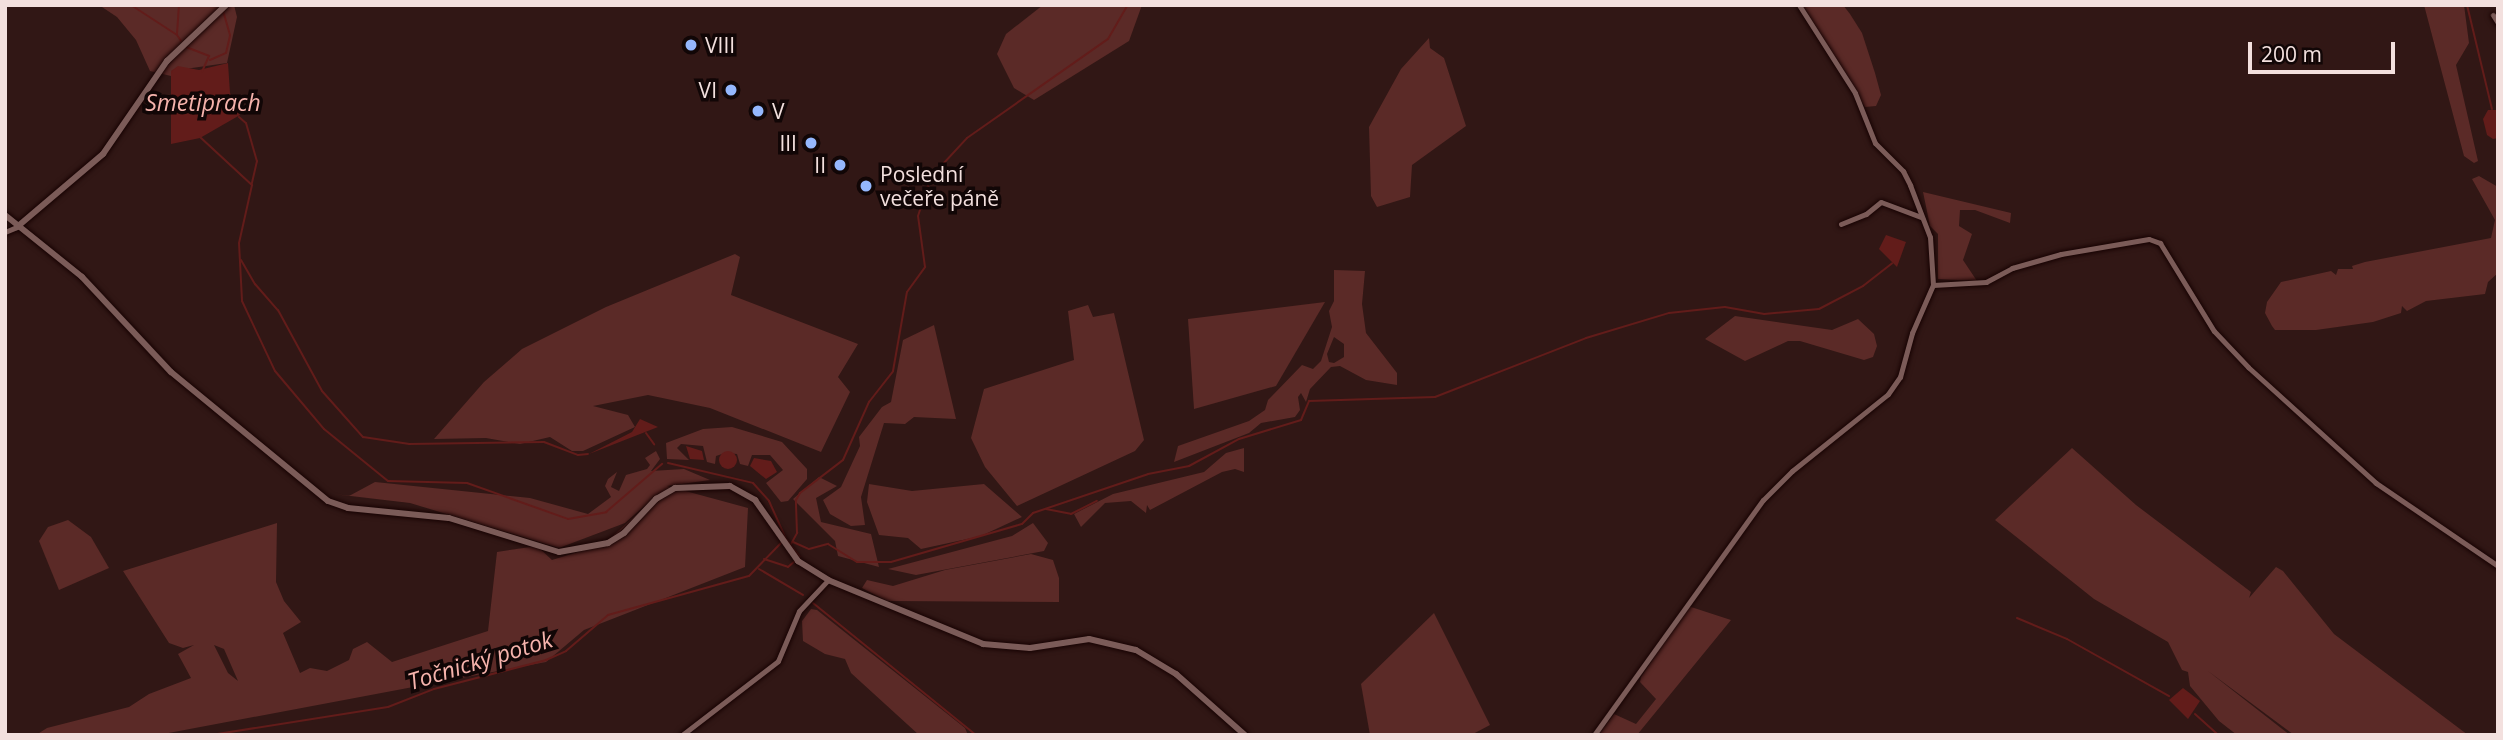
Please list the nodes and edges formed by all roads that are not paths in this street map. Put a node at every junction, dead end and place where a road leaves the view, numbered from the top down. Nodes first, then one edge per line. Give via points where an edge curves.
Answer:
1 (226, 5) edge
2 (1799, 5) edge
3 (2493, 15) dead end
4 (2498, 23) edge
5 (5, 215) edge
6 (1923, 219) junction
7 (1841, 224) dead end
8 (17, 227) junction
9 (5, 232) edge
10 (1933, 285) junction
11 (2498, 566) edge
12 (828, 580) junction
13 (682, 735) edge
14 (1245, 735) edge
15 (1594, 735) edge

1 - 8 street via 167,61 103,154
2 - 6 street via 1855,93 1875,143 1903,171
3 - 4 street
5 - 8 street
6 - 7 street via 1881,202 1867,214
6 - 10 street via 1932,250
8 - 9 street
8 - 12 street via 76,271 171,372 328,501 348,508 449,519 559,552 608,543 665,493 682,485 712,484 747,493 785,547 804,566
10 - 11 street via 1986,282 2036,259 2155,240 2214,331 2248,367 2376,483
10 - 15 street via 1912,333 1900,377 1888,394 1763,500
12 - 13 street via 799,611 778,661
12 - 14 street via 983,644 1030,648 1089,639 1136,650 1176,674

